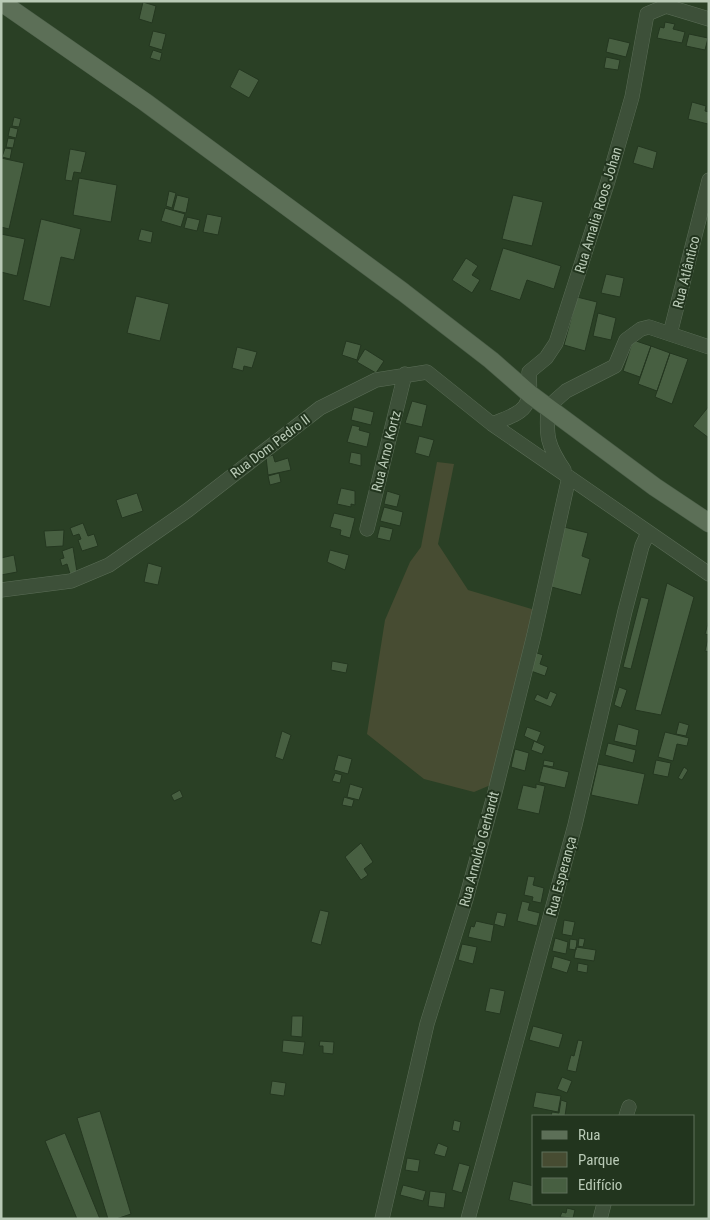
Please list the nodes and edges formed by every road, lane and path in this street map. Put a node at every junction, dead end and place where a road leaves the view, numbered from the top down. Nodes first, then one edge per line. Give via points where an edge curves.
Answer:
1 (1, 2) edge
2 (709, 19) edge
3 (709, 180) edge
4 (670, 334) junction
5 (709, 347) edge
6 (405, 374) junction
7 (531, 395) junction
8 (548, 407) junction
9 (492, 424) junction
10 (569, 477) junction
11 (709, 522) edge
12 (367, 528) dead end
13 (648, 532) junction
14 (709, 574) edge
15 (1, 590) edge
16 (604, 1205) edge
17 (382, 1219) edge
18 (468, 1219) edge
19 (600, 1219) edge

1 - 7 main road via 145,102 403,292 492,360
2 - 7 street, Rua Amalia Roos Johan via 666,6 646,14 632,97 608,181 556,343 546,358 529,372
3 - 4 street, Rua Atlântico
4 - 5 street
4 - 8 street via 648,327 641,329 626,340 615,366 566,391
6 - 9 street, Rua Dom Pedro II via 427,372
6 - 12 street, Rua Arno Kortz
6 - 15 street, Rua Dom Pedro II via 376,380 320,408 188,510 109,565 71,581
7 - 8 main road
7 - 9 street via 520,413
8 - 10 street via 546,428 550,450
8 - 11 main road via 655,487
9 - 10 street, Rua Dom Pedro II
10 - 13 street, Rua Dom Pedro II
10 - 17 street, Rua Arnoldo Gerhardt via 498,783 427,1024
13 - 14 street, Rua Dom Pedro II
13 - 18 street, Rua Esperança via 625,611 575,825
16 - 19 street

